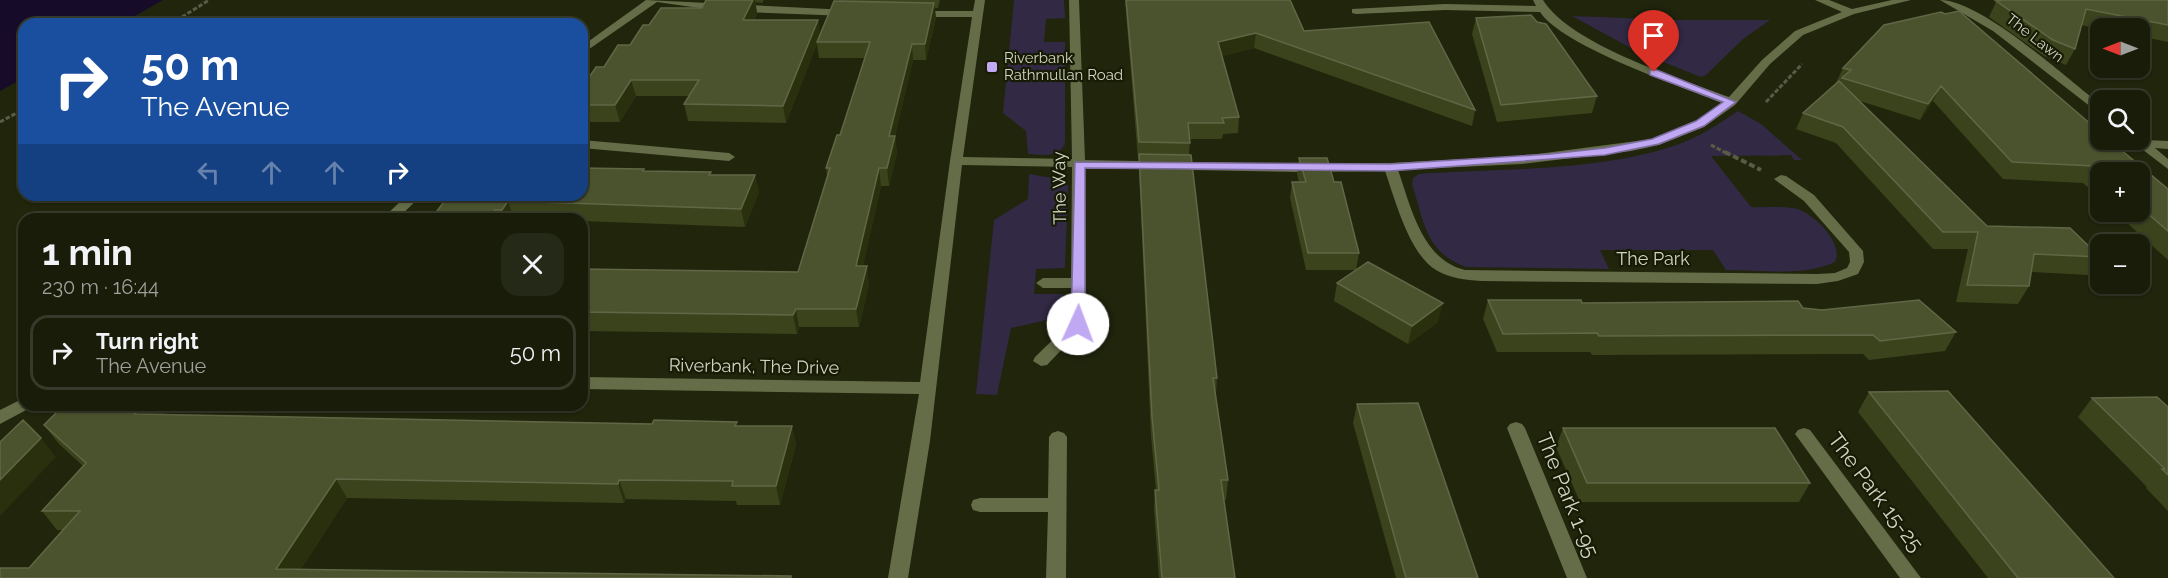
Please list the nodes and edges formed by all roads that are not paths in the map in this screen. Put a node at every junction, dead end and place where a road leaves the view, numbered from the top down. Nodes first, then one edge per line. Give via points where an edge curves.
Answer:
1 (653, 0) edge
2 (660, 0) edge
3 (980, 0) edge
4 (1074, 0) edge
5 (1820, 0) edge
6 (1906, 0) edge
7 (1945, 0) edge
8 (1539, 4) edge
9 (1356, 11) dead end
10 (1851, 12) junction
11 (859, 13) edge
12 (906, 14) edge
13 (977, 14) junction
14 (588, 47) edge
15 (1731, 102) junction
16 (2090, 102) edge
17 (2150, 143) edge
18 (588, 145) edge
19 (2168, 145) edge
20 (2149, 150) edge
21 (729, 157) dead end
22 (956, 161) junction
23 (1079, 164) junction
24 (2168, 165) edge
25 (1390, 167) junction
26 (1781, 179) road end
27 (409, 201) edge
28 (396, 213) edge
29 (1043, 283) dead end
30 (1080, 283) junction
31 (1041, 361) dead end
32 (588, 383) edge
33 (926, 388) junction
34 (18, 408) edge
35 (0, 418) edge
36 (1516, 428) dead end
37 (1804, 434) dead end
38 (1058, 437) dead end
39 (1057, 505) junction
40 (980, 506) dead end
41 (898, 578) edge
42 (1056, 578) edge
43 (1577, 578) edge
44 (1911, 578) edge

1 - 14 street
2 - 11 street via 720,8
3 - 13 street
4 - 23 street, The Way
5 - 10 street
6 - 10 street
7 - 16 street, The Lawn via 1997,29
8 - 9 street
8 - 15 street via 1569,31 1608,52
10 - 15 street via 1799,33 1766,62
12 - 13 street
13 - 22 street
15 - 25 street via 1683,132 1605,152
17 - 19 street
18 - 21 street
20 - 24 street
22 - 23 street
22 - 33 street
23 - 25 street
23 - 30 street, The Way
25 - 26 street, The Park via 1422,250 1451,272 1481,277 1817,279 1853,271 1856,252 1809,198
27 - 28 street
29 - 30 street
30 - 31 street, The Way via 1078,324
32 - 33 street, Riverbank, The Drive
33 - 41 street
34 - 35 street
36 - 43 street, The Park 1-95
37 - 44 street, The Park 15-25
38 - 39 street
39 - 40 street
39 - 42 street

